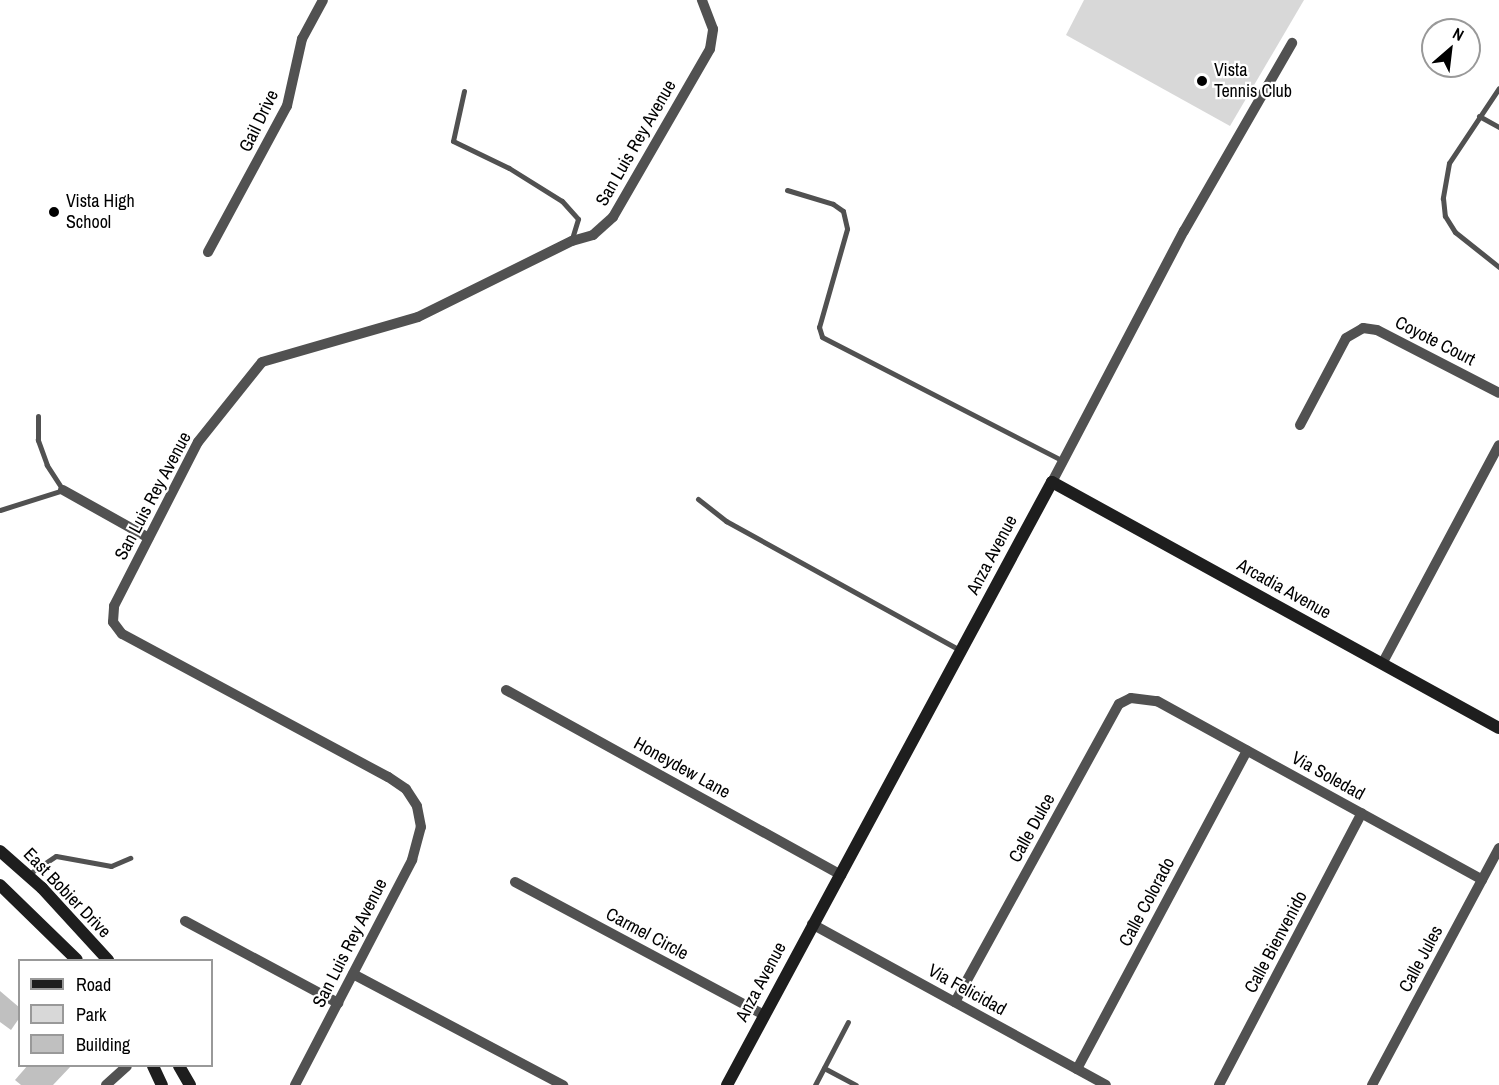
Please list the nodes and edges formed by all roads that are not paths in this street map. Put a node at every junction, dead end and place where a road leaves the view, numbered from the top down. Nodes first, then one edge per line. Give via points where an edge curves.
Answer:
1 (323, 0) edge
2 (702, 0) edge
3 (1292, 43) dead end
4 (1499, 88) edge
5 (465, 91) dead end
6 (1479, 116) junction
7 (1499, 127) edge
8 (788, 190) dead end
9 (572, 241) junction
10 (208, 252) dead end
11 (1499, 267) edge
12 (1499, 393) edge
13 (38, 416) dead end
14 (1300, 425) dead end
15 (1499, 445) edge
16 (1063, 461) junction
17 (1052, 482) junction
18 (63, 490) junction
19 (698, 500) dead end
20 (0, 510) edge
21 (149, 538) junction
22 (962, 650) junction
23 (1382, 664) junction
24 (506, 690) dead end
25 (1157, 701) joint
26 (1499, 728) edge
27 (1247, 750) junction
28 (1362, 813) junction
29 (1499, 848) edge
30 (0, 851) edge
31 (130, 858) dead end
32 (28, 875) junction
33 (841, 875) junction
34 (1482, 880) junction
35 (515, 882) dead end
36 (0, 885) edge
37 (185, 921) dead end
38 (812, 924) junction
39 (76, 959) edge
40 (107, 959) edge
41 (353, 974) junction
42 (955, 1002) junction
43 (338, 1003) junction
44 (764, 1015) junction
45 (848, 1022) dead end
46 (125, 1067) edge
47 (154, 1067) edge
48 (180, 1067) edge
49 (824, 1068) junction
50 (1077, 1069) junction
51 (106, 1085) edge
52 (162, 1085) edge
53 (190, 1085) edge
54 (295, 1085) edge
55 (563, 1085) edge
56 (727, 1085) edge
57 (815, 1085) edge
58 (856, 1085) edge
59 (1106, 1085) edge
60 (1219, 1085) edge
61 (1372, 1085) edge

1 - 10 street, Gail Drive via 302,39 287,106
2 - 9 street, San Luis Rey Avenue via 713,29 710,49 613,217 593,235
3 - 16 street, Anza Avenue via 1184,231
4 - 6 lane
5 - 9 lane via 453,141 509,168 562,201 578,219
6 - 7 lane
6 - 11 lane via 1449,163 1443,198 1445,216 1455,232
8 - 16 lane via 843,211 847,229 819,327 822,337
9 - 21 street, San Luis Rey Avenue via 418,317 262,362 198,442
12 - 14 street, Coyote Court via 1377,330 1363,328 1346,338
13 - 18 lane via 38,441
15 - 23 street
16 - 17 street, Anza Avenue
17 - 22 street, Anza Avenue
17 - 23 street, Arcadia Avenue
18 - 20 lane
18 - 21 street
19 - 22 lane via 726,521
21 - 41 street, San Luis Rey Avenue via 114,606 113,622 122,634 388,777 406,789 417,806 421,827 412,860
22 - 33 street, Anza Avenue
23 - 26 street, Arcadia Avenue
24 - 33 street, Honeydew Lane
25 - 27 street, Via Soledad
25 - 42 street, Calle Dulce via 1131,698 1119,704
27 - 28 street, Via Soledad
27 - 50 street, Calle Colorado
28 - 34 street, Via Soledad
28 - 60 street, Calle Bienvenido
29 - 34 street, Calle Jules
30 - 32 street, East Bobier Drive
31 - 32 lane via 111,866 56,856
32 - 40 street, East Bobier Drive
33 - 38 street, Anza Avenue
34 - 61 street, Calle Jules
35 - 44 street, Carmel Circle
36 - 39 street
37 - 43 street
38 - 42 street, Via Felicidad
38 - 44 street, Anza Avenue
41 - 43 street, San Luis Rey Avenue
41 - 55 street
42 - 50 street, Via Felicidad
43 - 54 street, San Luis Rey Avenue
44 - 56 street, Anza Avenue
45 - 49 lane
46 - 51 street
47 - 52 street
48 - 53 street
49 - 57 lane
49 - 58 lane
50 - 59 street, Via Felicidad

